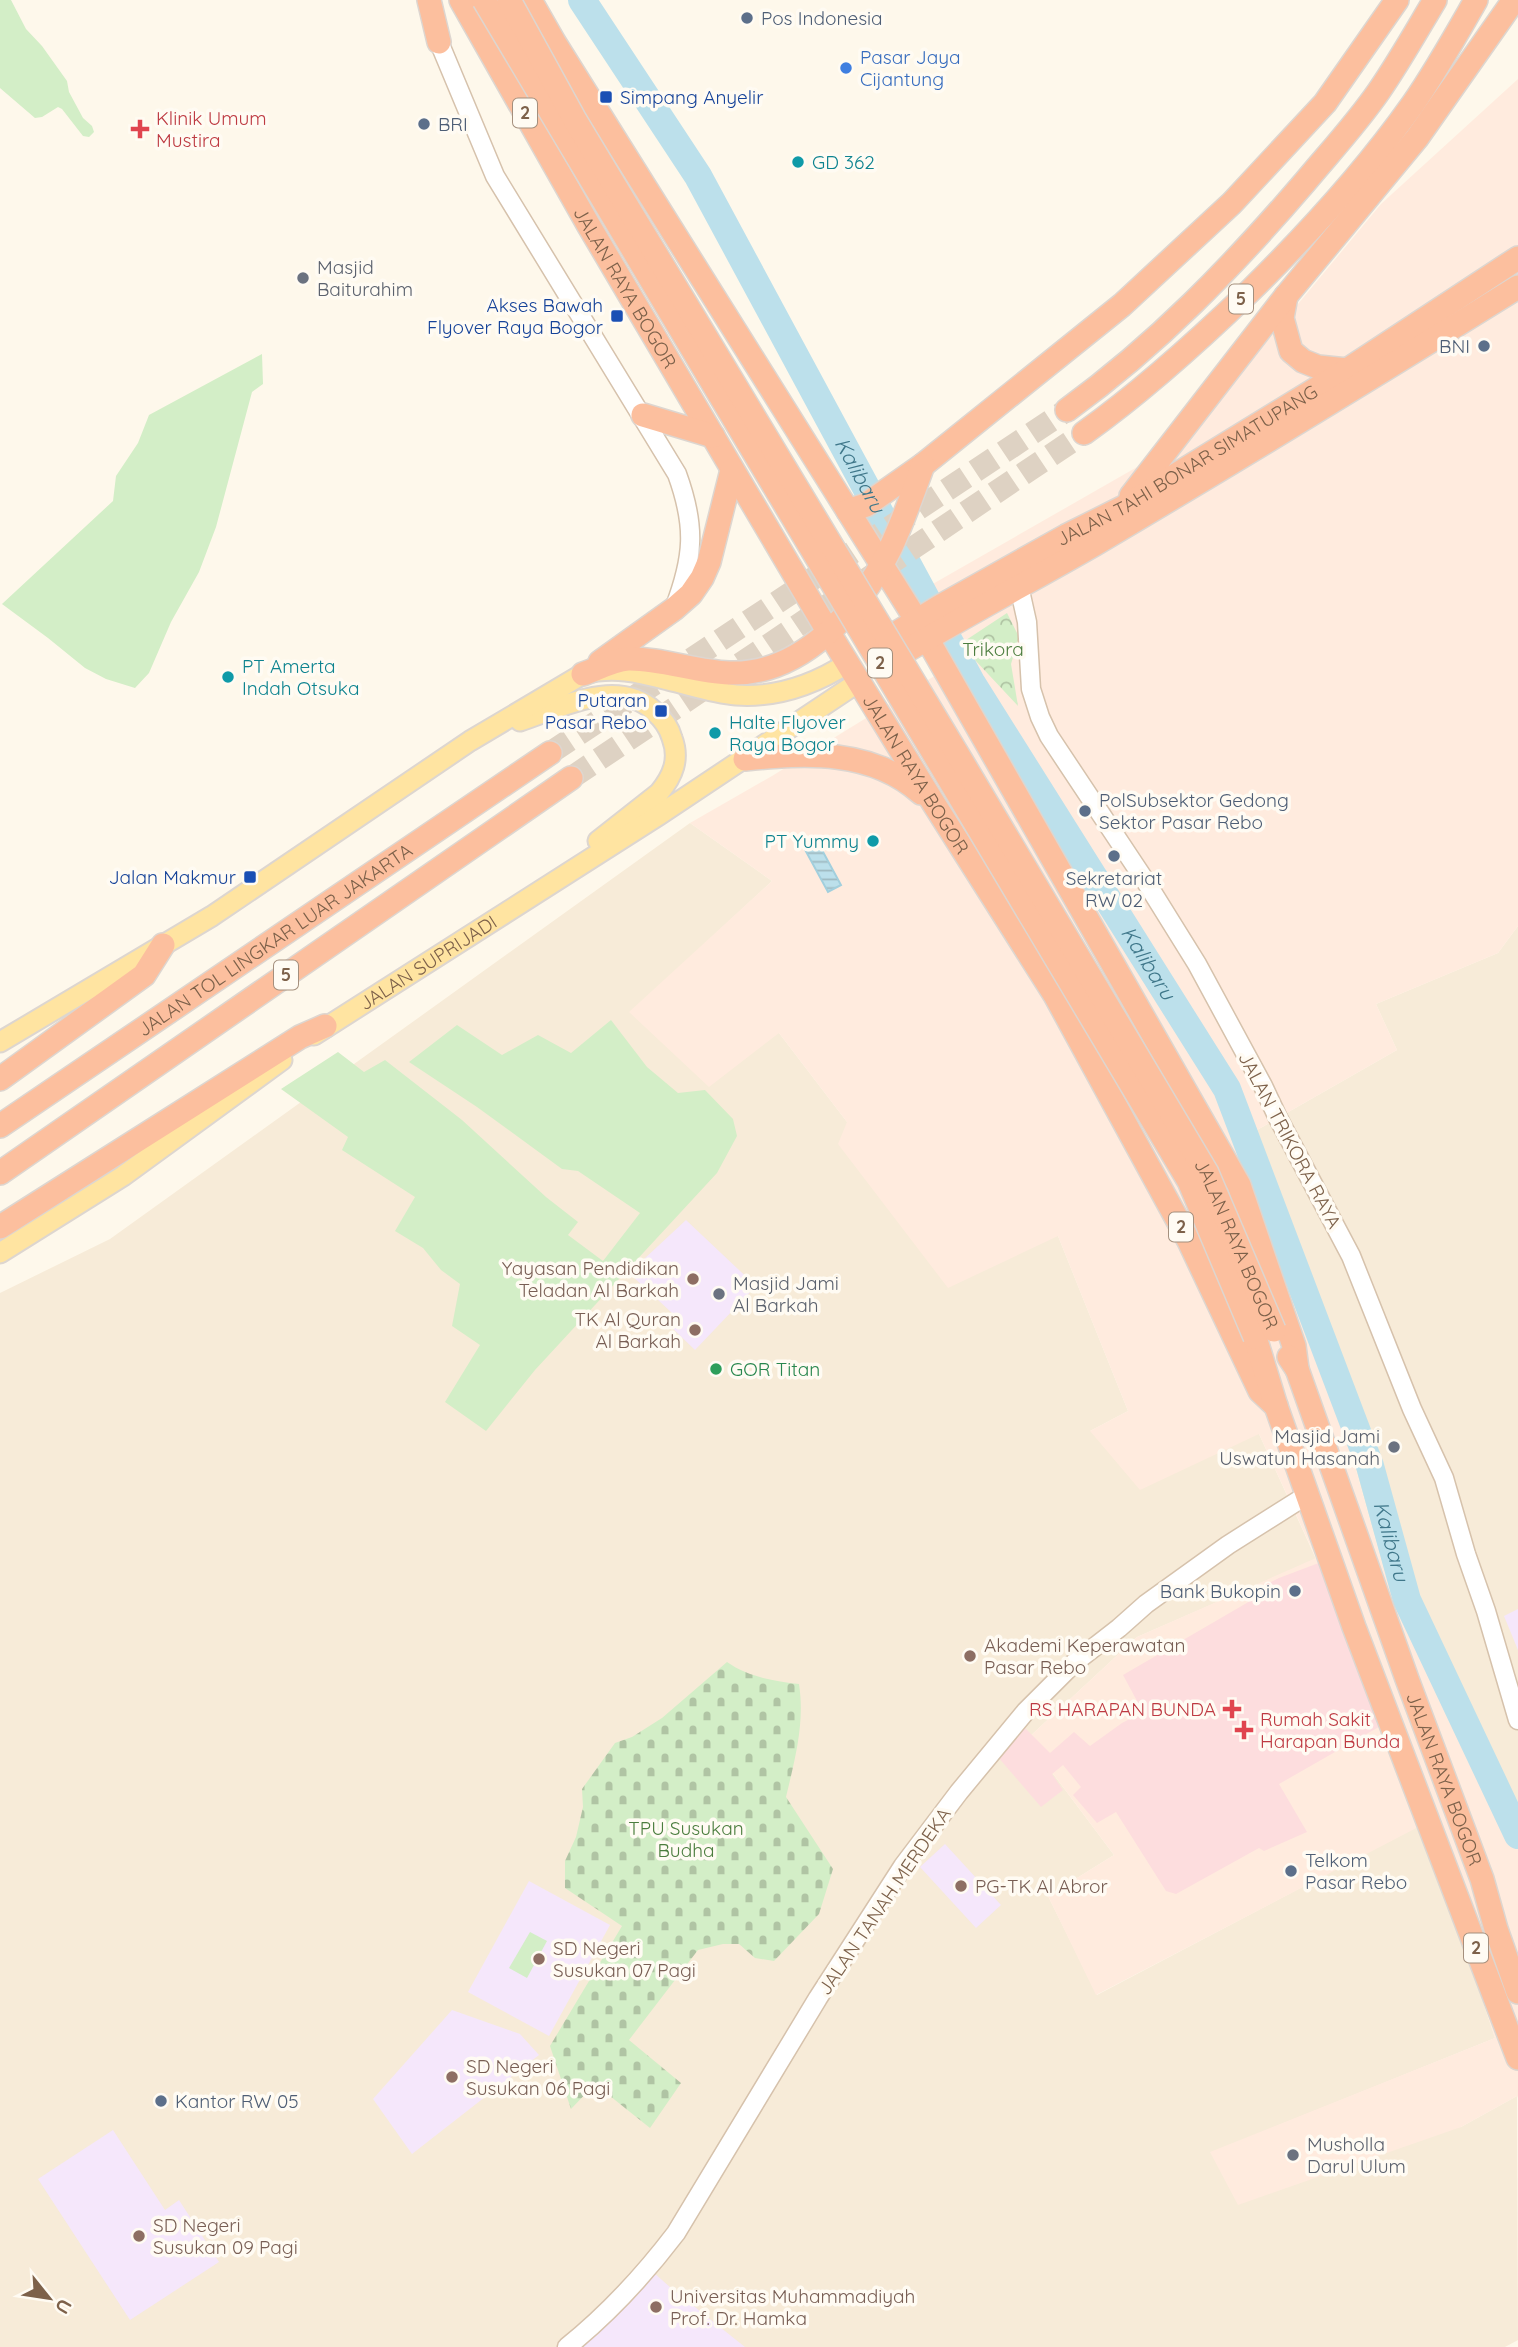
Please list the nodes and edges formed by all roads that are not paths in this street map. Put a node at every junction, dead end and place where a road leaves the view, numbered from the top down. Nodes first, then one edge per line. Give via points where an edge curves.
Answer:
1 (429, 0) edge
2 (461, 0) edge
3 (484, 0) edge
4 (509, 0) edge
5 (530, 0) edge
6 (1397, 0) edge
7 (1435, 0) edge
8 (1476, 0) edge
9 (1514, 0) edge
10 (439, 42) joint
11 (1380, 90) junction
12 (1408, 110) junction
13 (1518, 258) edge
14 (1518, 287) edge
15 (1286, 296) junction
16 (1347, 370) junction
17 (1067, 410) tunnel mouth
18 (643, 415) junction
19 (1084, 433) tunnel mouth
20 (713, 436) junction
21 (923, 465) junction
22 (732, 470) junction
23 (866, 503) junction
24 (1122, 508) junction
25 (1085, 541) junction
26 (886, 557) junction
27 (1018, 586) junction
28 (674, 609) junction
29 (930, 624) junction
30 (834, 629) junction
31 (854, 672) junction
32 (583, 674) junction
33 (950, 678) junction
34 (881, 718) junction
35 (489, 731) junction
36 (550, 753) tunnel mouth
37 (745, 759) junction
38 (571, 778) tunnel mouth
39 (934, 804) junction
40 (527, 899) junction
41 (163, 945) junction
42 (325, 1026) junction
43 (0, 1042) edge
44 (0, 1079) edge
45 (0, 1126) edge
46 (0, 1173) edge
47 (0, 1227) edge
48 (0, 1253) edge
49 (1264, 1333) junction
50 (1297, 1369) junction
51 (1276, 1406) junction
52 (1307, 1495) junction
53 (1518, 1720) edge
54 (1518, 1992) edge
55 (1518, 2058) edge
56 (567, 2347) edge

1 - 10 highway
2 - 20 highway, JALAN RAYA BOGOR / 2
3 - 49 highway, JALAN RAYA BOGOR / 2, bridge via 1189,1181
4 - 49 highway, JALAN RAYA BOGOR / 2, bridge via 582,132 1207,1173
5 - 23 highway, JALAN RAYA BOGOR / 2
6 - 21 highway via 1325,103 1232,203 1122,304
7 - 11 highway, 5
8 - 12 highway, 5
9 - 15 highway via 1417,138
10 - 18 street via 495,176
11 - 12 highway
11 - 17 highway, 5 via 1248,248 1114,375
12 - 19 highway, 5 via 1302,240 1199,341
13 - 16 highway, JALAN TAHI BONAR SIMATUPANG
14 - 25 highway, JALAN TAHI BONAR SIMATUPANG via 1356,387
15 - 16 highway via 1282,318 1291,351 1318,367
15 - 24 highway
16 - 24 highway, JALAN TAHI BONAR SIMATUPANG
18 - 20 highway
18 - 28 street via 677,474 691,526 683,584
20 - 22 highway, JALAN RAYA BOGOR / 2
21 - 23 highway
21 - 26 highway
22 - 28 highway via 709,562 691,594
22 - 30 highway, JALAN RAYA BOGOR / 2
23 - 26 highway, JALAN RAYA BOGOR / 2
24 - 25 highway, JALAN TAHI BONAR SIMATUPANG
25 - 27 highway, JALAN TAHI BONAR SIMATUPANG
25 - 29 highway, JALAN TAHI BONAR SIMATUPANG
26 - 29 highway, JALAN RAYA BOGOR / 2
26 - 30 highway
27 - 29 highway, JALAN TAHI BONAR SIMATUPANG
27 - 53 street, JALAN TRIKORA RAYA via 1027,622 1031,689 1049,736 1197,964 1351,1256 1444,1478
28 - 32 highway
29 - 30 highway via 888,618
29 - 31 highway, JALAN TAHI BONAR SIMATUPANG
29 - 33 highway, JALAN RAYA BOGOR / 2
30 - 31 highway, JALAN RAYA BOGOR / 2
30 - 32 highway via 808,649 752,671 730,673 626,659
31 - 32 main road via 831,674 802,687 760,695 736,695 622,669
31 - 34 highway, JALAN RAYA BOGOR / 2
31 - 37 main road, JALAN SUPRIJADI
32 - 35 main road
33 - 34 highway via 926,660 896,664 878,688
33 - 50 highway, JALAN RAYA BOGOR / 2 via 1238,1185 1294,1346
34 - 39 highway, JALAN RAYA BOGOR / 2
35 - 40 main road via 594,697 623,696 657,713 675,749 673,771 659,793
35 - 41 main road
36 - 45 highway, JALAN TOL LINGKAR LUAR JAKARTA / 5
37 - 39 highway via 795,754 877,766 892,771
37 - 40 main road, JALAN SUPRIJADI
38 - 46 highway, JALAN TOL LINGKAR LUAR JAKARTA / 5
39 - 51 highway, JALAN RAYA BOGOR / 2 via 1055,995 1189,1241 1260,1391
40 - 42 main road, JALAN SUPRIJADI
41 - 43 main road
41 - 44 highway via 144,975
42 - 47 highway via 300,1037
42 - 48 main road, JALAN SUPRIJADI via 123,1176
49 - 50 highway, JALAN RAYA BOGOR / 2
49 - 51 highway, JALAN RAYA BOGOR / 2
50 - 54 highway, JALAN RAYA BOGOR / 2 via 1482,1879
51 - 52 highway, JALAN RAYA BOGOR / 2
52 - 55 highway, JALAN RAYA BOGOR / 2
52 - 56 street, JALAN TANAH MERDEKA via 1146,1604 1074,1663 1026,1711 903,1866 676,2233 609,2311

